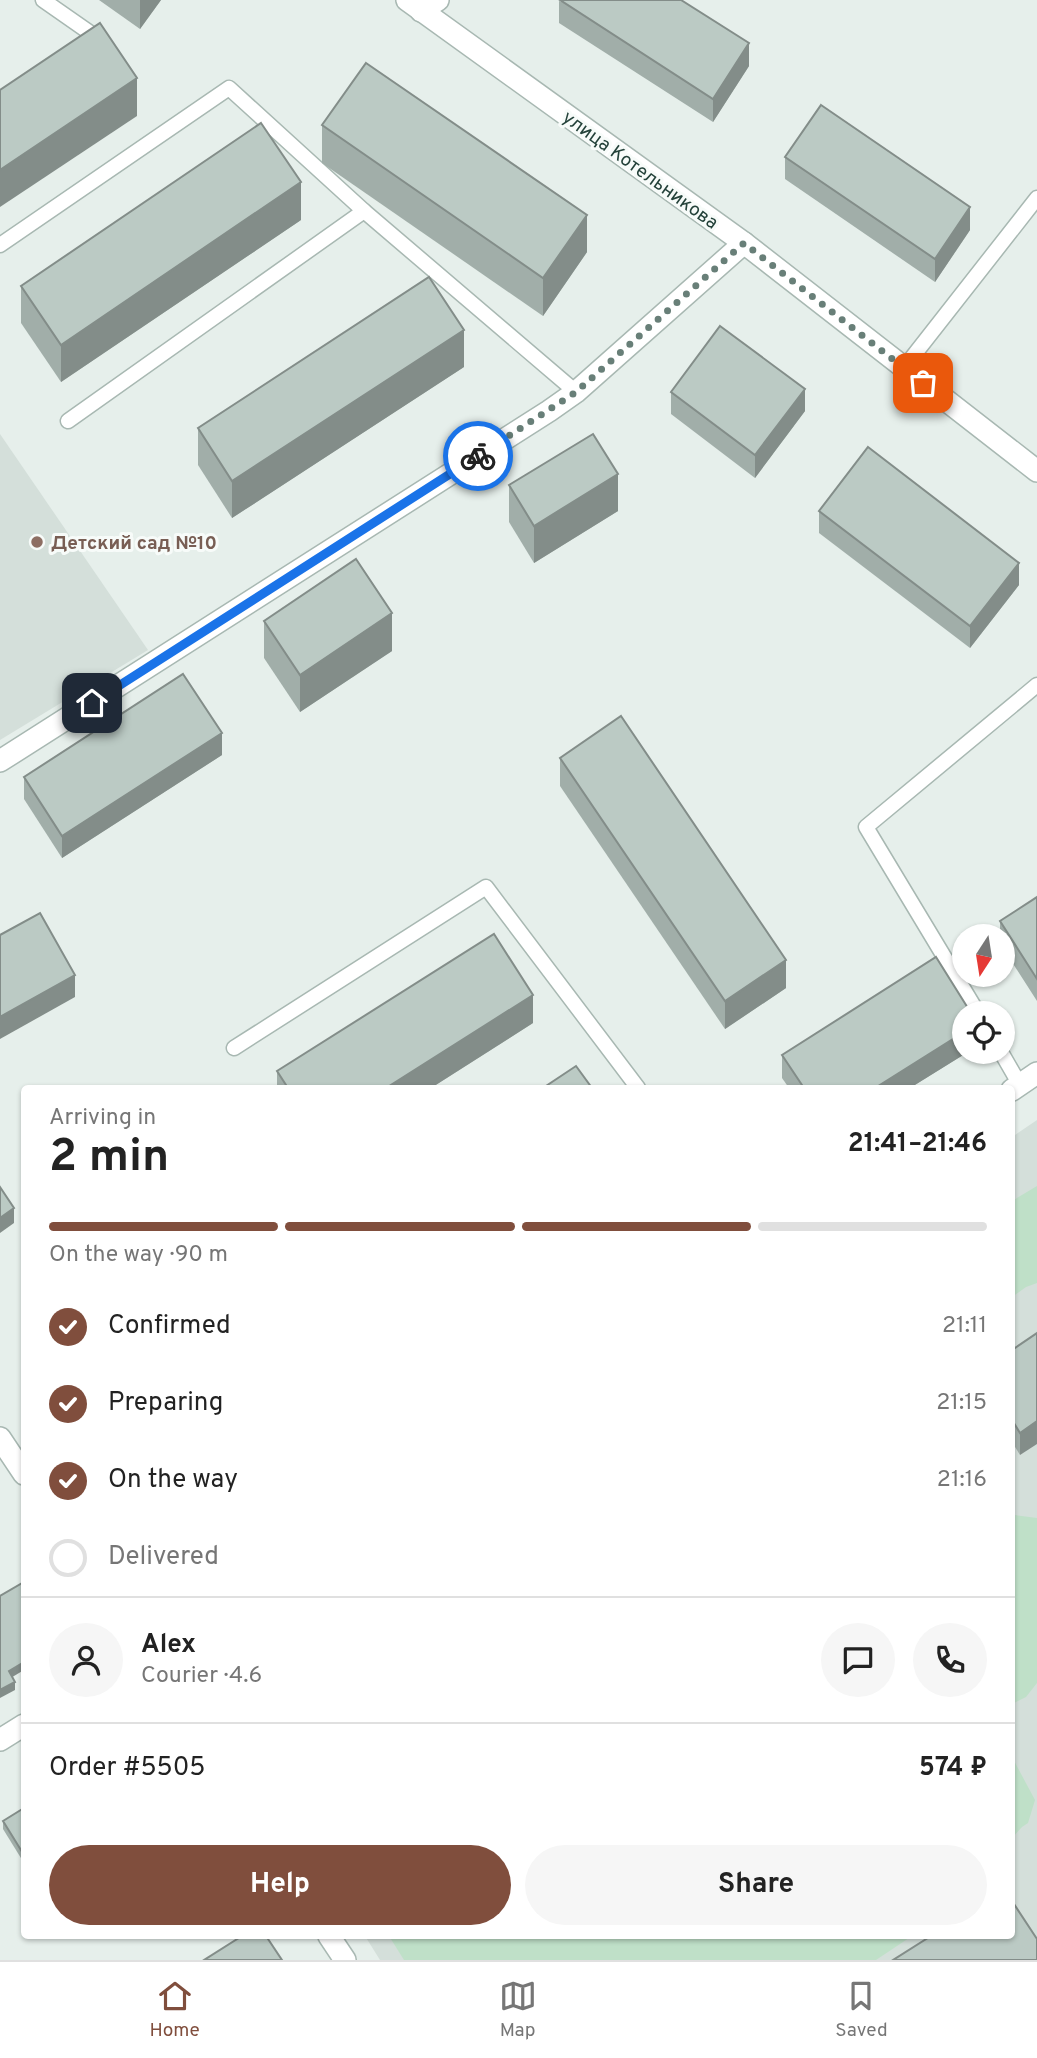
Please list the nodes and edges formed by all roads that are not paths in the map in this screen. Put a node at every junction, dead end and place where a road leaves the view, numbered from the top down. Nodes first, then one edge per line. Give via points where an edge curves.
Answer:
1 (43, 0) edge
2 (422, 4) edge
3 (96, 37) edge
4 (1037, 198) edge
5 (364, 211) junction
6 (744, 243) junction
7 (0, 245) edge
8 (904, 369) junction
9 (576, 392) junction
10 (68, 421) dead end
11 (1037, 471) edge
12 (1037, 685) edge
13 (0, 761) edge
14 (971, 1001) edge
15 (234, 1048) dead end
16 (1010, 1064) edge
17 (1023, 1083) edge
18 (636, 1085) edge
19 (0, 1437) edge
20 (21, 1469) edge
21 (21, 1726) edge
22 (0, 1740) edge
23 (331, 1939) edge
24 (345, 1960) edge

1 - 3 lane
2 - 6 street, улица Котельникова
4 - 8 lane
5 - 7 lane via 229,88
5 - 9 lane
5 - 10 lane
6 - 8 street, улица Котельникова
6 - 9 street
8 - 11 street, улица Котельникова
9 - 13 street
12 - 14 lane via 866,827
15 - 18 lane via 486,887
16 - 17 lane
19 - 20 street
21 - 22 street
23 - 24 street

